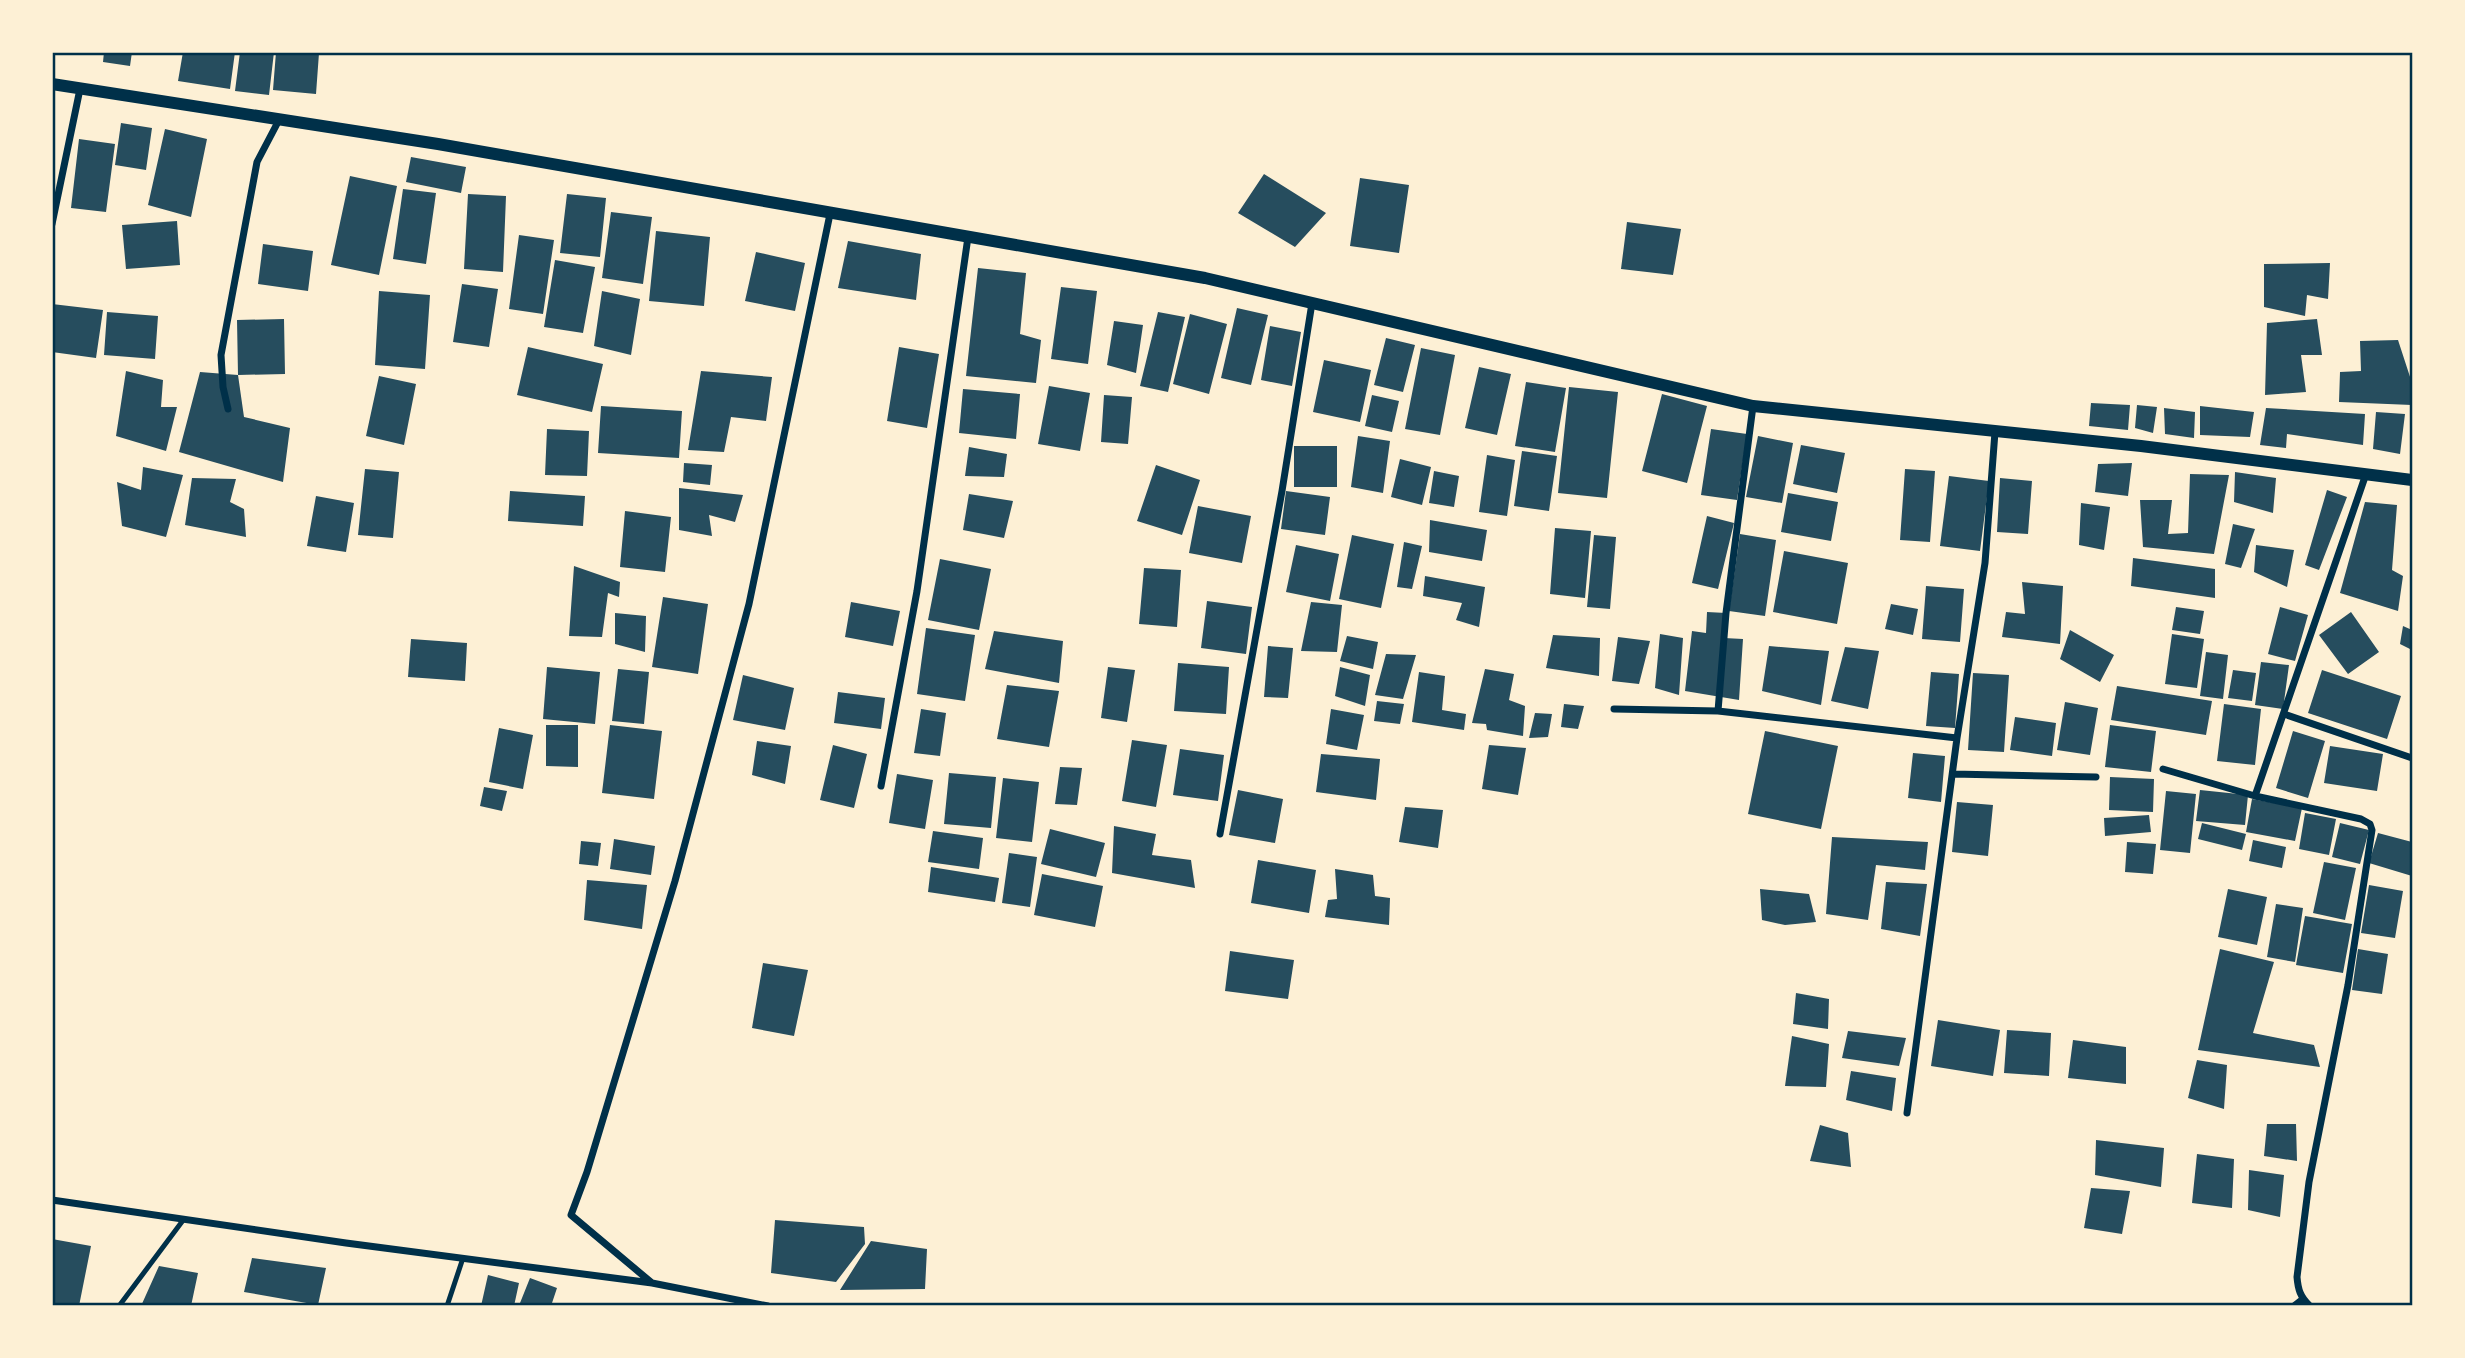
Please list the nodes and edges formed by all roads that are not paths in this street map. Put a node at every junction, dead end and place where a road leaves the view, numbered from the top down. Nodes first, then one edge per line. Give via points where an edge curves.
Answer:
1 (52, 84) edge
2 (80, 89) junction
3 (279, 120) junction
4 (830, 214) junction
5 (52, 223) edge
6 (968, 237) junction
7 (1312, 303) junction
8 (1753, 407) junction
9 (228, 409) dead end
10 (1995, 432) junction
11 (2366, 474) junction
12 (2413, 480) edge
13 (1614, 709) dead end
14 (1718, 711) junction
15 (2284, 714) junction
16 (1957, 738) junction
17 (2413, 758) edge
18 (2163, 769) dead end
19 (1952, 774) junction
20 (2096, 777) dead end
21 (881, 786) dead end
22 (2255, 796) junction
23 (1220, 834) dead end
24 (1907, 1113) dead end
25 (52, 1200) edge
26 (184, 1219) junction
27 (463, 1258) junction
28 (652, 1283) junction
29 (2303, 1299) junction
30 (119, 1306) edge
31 (447, 1306) edge
32 (768, 1306) edge
33 (2294, 1306) edge
34 (2310, 1306) edge

1 - 2 street
2 - 3 street
2 - 5 street
3 - 4 street
3 - 9 street via 257,162 221,355
4 - 6 street
4 - 28 street via 749,604 675,881 571,1215
6 - 7 street via 1205,278
6 - 21 street via 917,591
7 - 8 street
7 - 23 street
8 - 10 street
8 - 14 street
10 - 11 street
10 - 16 street via 1985,563
11 - 12 street
11 - 15 street
13 - 14 street
14 - 16 street
15 - 17 street
15 - 22 street
16 - 19 street
18 - 22 street
19 - 20 street
19 - 24 street
22 - 29 street via 2361,819 2372,830 2348,985 2309,1182 2297,1277
25 - 26 street
26 - 27 street
26 - 30 lane
27 - 28 street
27 - 31 lane
28 - 32 street
29 - 33 street
29 - 34 street

